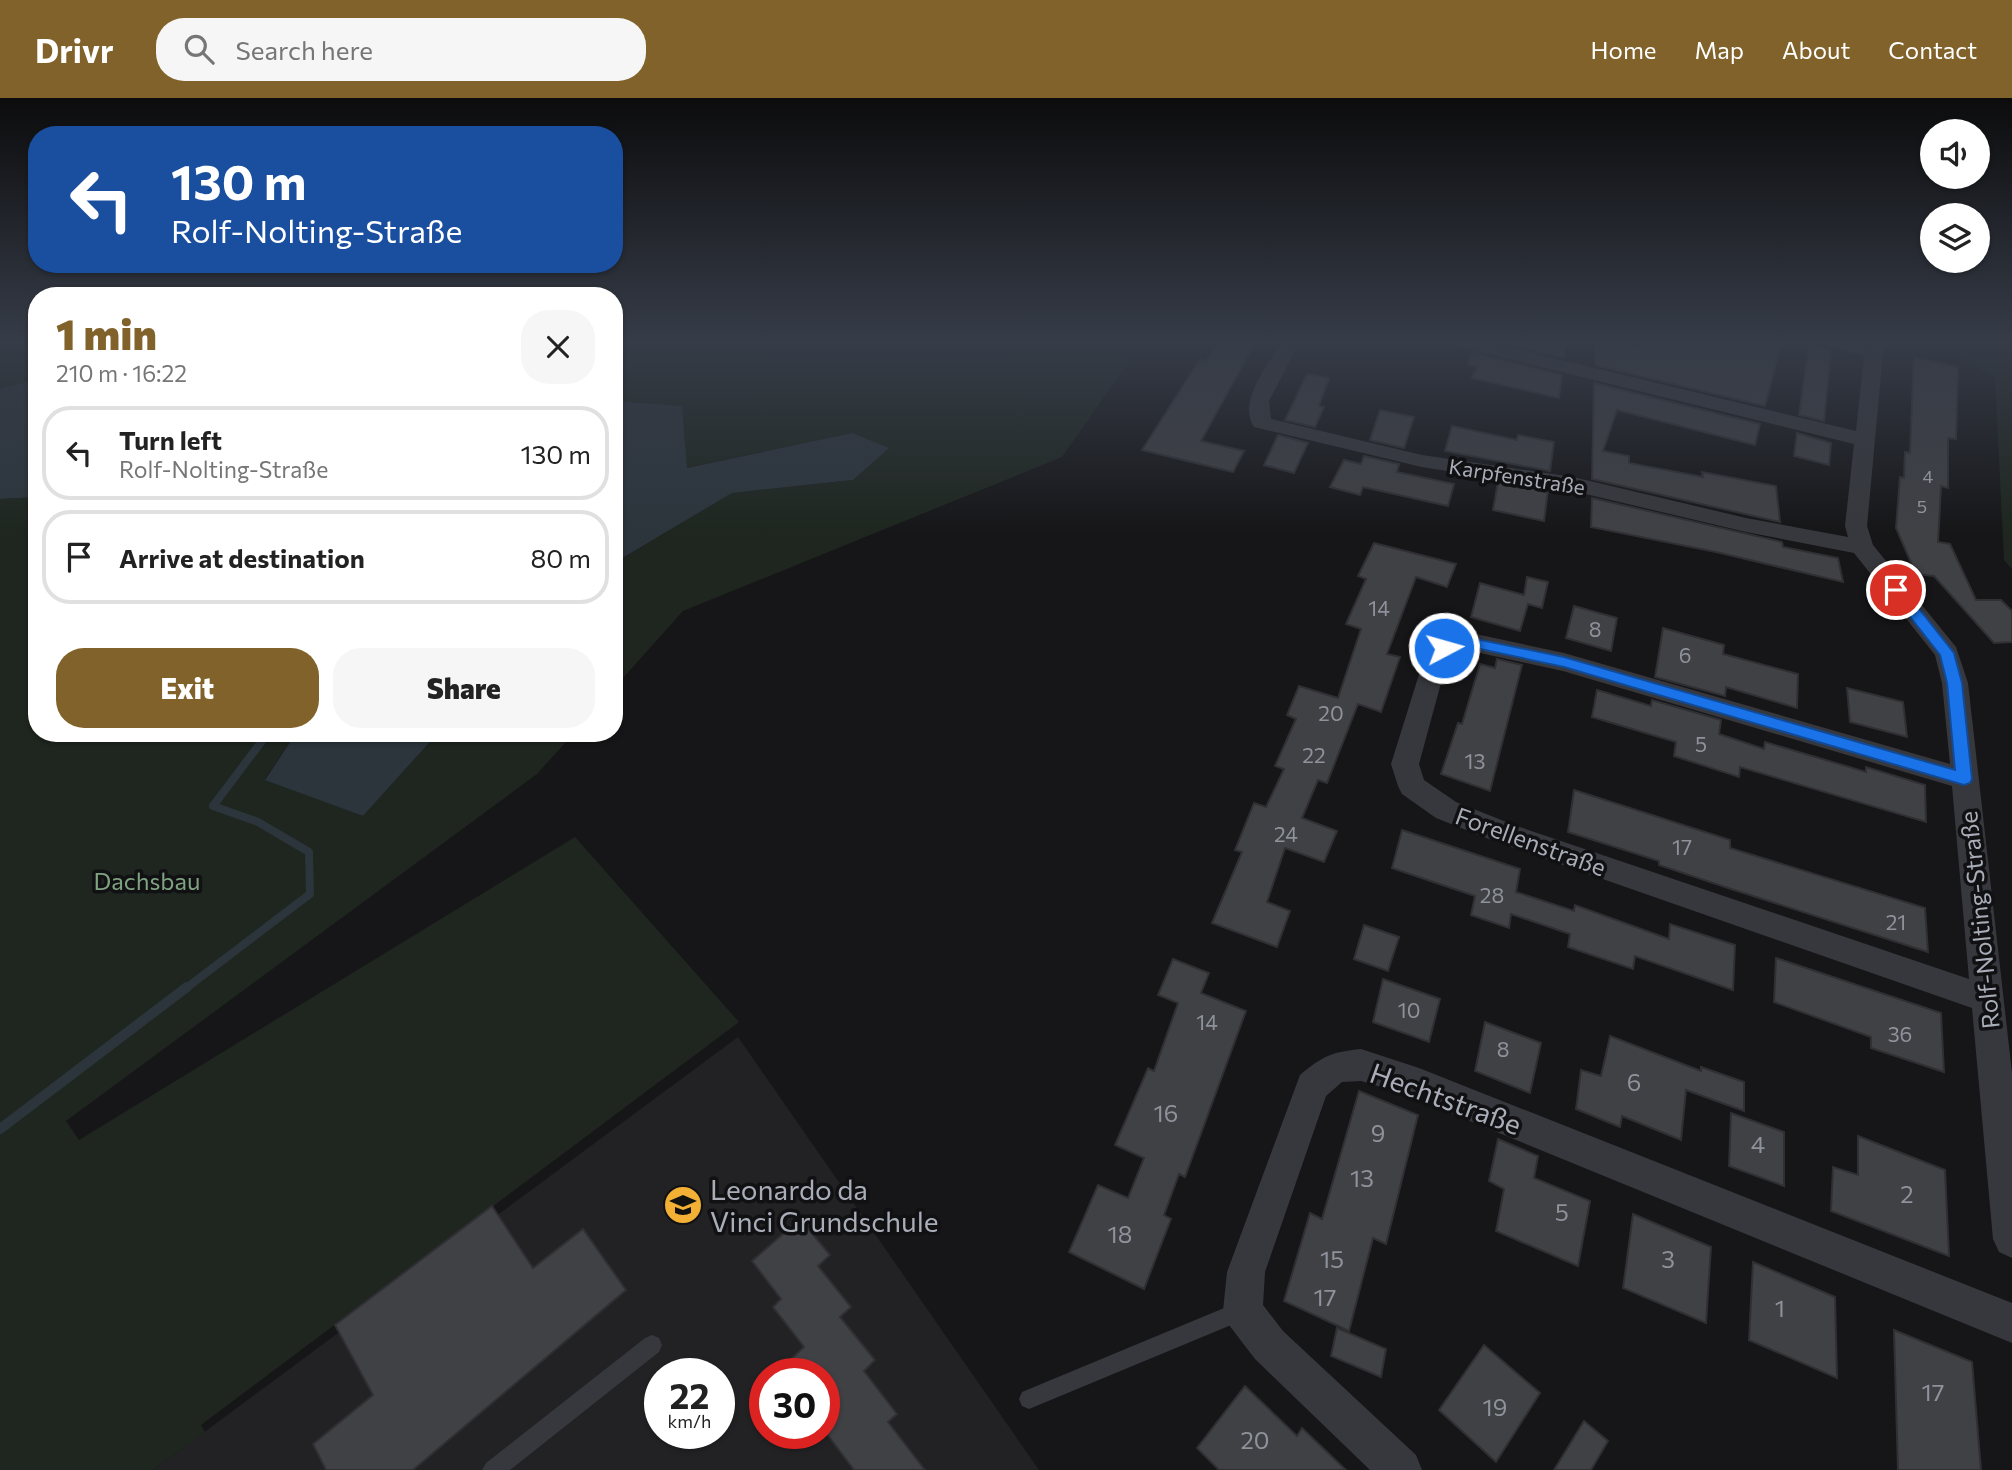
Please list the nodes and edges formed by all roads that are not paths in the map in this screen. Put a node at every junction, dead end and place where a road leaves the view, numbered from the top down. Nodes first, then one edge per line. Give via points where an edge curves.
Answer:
1 (1259, 405) edge
2 (1722, 405) edge
3 (1870, 405) edge
4 (1865, 440) junction
5 (1862, 547) junction
6 (1964, 779) junction
7 (1987, 999) junction
8 (2012, 1239) edge
9 (1243, 1311) junction
10 (2012, 1323) edge
11 (652, 1345) dead end
12 (1030, 1399) dead end
13 (493, 1470) edge
14 (1401, 1470) edge

1 - 5 street, Karpfenstraße via 1261,423 1422,461 1573,484
2 - 4 street
3 - 4 street
4 - 5 street via 1856,526
5 - 6 street, Rolf-Nolting-Straße via 1947,653 1955,683
6 - 7 street, Rolf-Nolting-Straße
6 - 7 street, Forellenstraße via 1564,662 1471,642 1444,648 1434,658 1405,764 1412,786 1446,810
7 - 8 street, Rolf-Nolting-Straße
9 - 10 street, Hechtstraße via 1246,1272 1312,1086 1335,1067 1361,1065 1407,1079
9 - 12 lane
9 - 14 street via 1269,1345
11 - 13 lane

